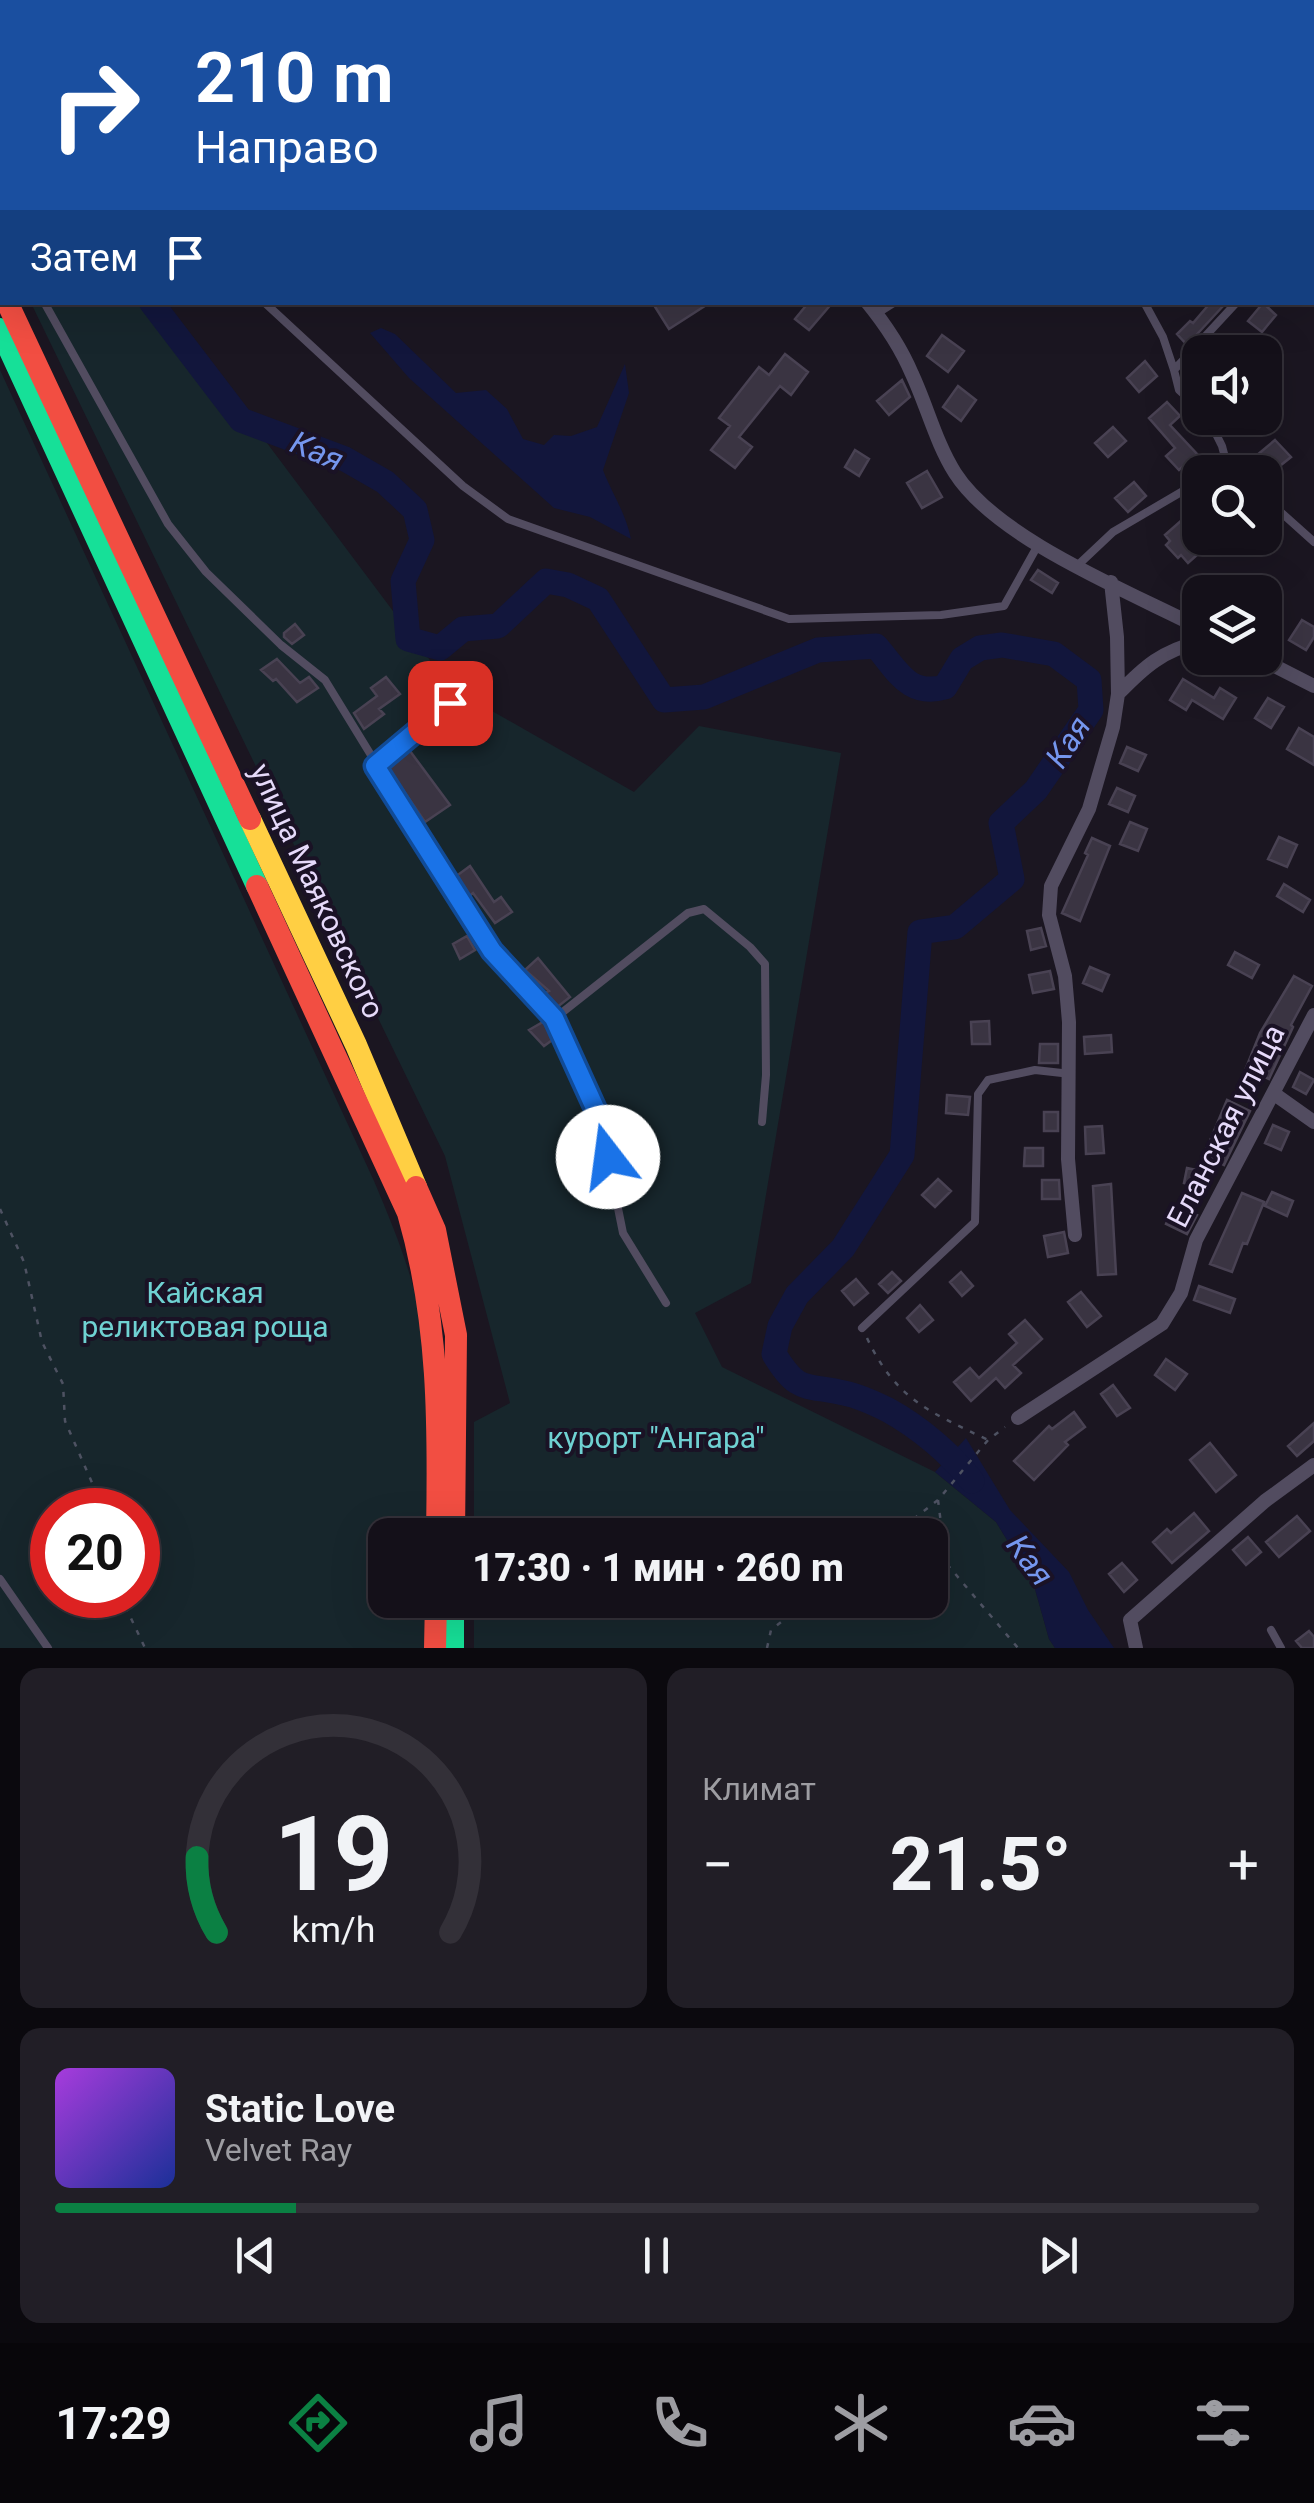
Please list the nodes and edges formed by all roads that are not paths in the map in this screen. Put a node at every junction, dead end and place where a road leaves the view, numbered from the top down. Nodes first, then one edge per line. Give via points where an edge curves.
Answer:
1 (8, 305) edge
2 (46, 305) edge
3 (267, 305) edge
4 (1146, 305) edge
5 (1234, 305) edge
6 (872, 308) edge
7 (0, 330) edge
8 (1174, 370) junction
9 (1182, 393) edge
10 (1182, 492) edge
11 (1282, 513) edge
12 (1314, 542) edge
13 (1038, 543) junction
14 (1078, 565) junction
15 (1111, 582) junction
16 (1182, 619) edge
17 (1182, 646) edge
18 (1282, 670) edge
19 (1314, 686) edge
20 (1118, 694) junction
21 (450, 703) dead end
22 (375, 766) junction
23 (1314, 1016) edge
24 (554, 1018) junction
25 (1070, 1074) junction
26 (1273, 1093) junction
27 (762, 1122) dead end
28 (1314, 1122) edge
29 (1076, 1235) dead end
30 (666, 1303) dead end
31 (862, 1328) road end
32 (1018, 1418) road end
33 (1314, 1464) edge
34 (437, 1518) edge
35 (454, 1518) edge
36 (0, 1580) edge
37 (436, 1618) edge
38 (453, 1618) edge
39 (1271, 1630) dead end
40 (48, 1648) edge
41 (435, 1648) edge
42 (452, 1648) edge
43 (1136, 1648) edge
44 (1281, 1648) edge

1 - 35 main road, улица Маяковского via 356,1045 435,1230 456,1336
2 - 22 lane via 168,524 206,572 325,680
3 - 13 lane via 462,486 508,519 788,619 941,615 1004,606
4 - 8 lane
5 - 8 lane
6 - 13 street via 911,372 955,474 1001,519
7 - 34 main road, улица Маяковского via 408,1214 438,1350
8 - 9 lane
10 - 14 lane via 1113,532
11 - 12 lane
13 - 14 street
14 - 15 street
15 - 16 street
15 - 20 street
17 - 20 street via 1148,662
18 - 19 street
20 - 25 street via 1089,809 1050,886 1049,914 1065,976
21 - 22 lane
22 - 24 lane via 492,951
23 - 26 street, Еланская улица
24 - 27 lane via 688,914 704,910 765,964
24 - 30 lane via 600,1119 623,1232
25 - 29 street via 1068,1159
25 - 31 lane via 1035,1070 988,1080 978,1094 975,1222
26 - 28 street
26 - 32 street, Еланская улица via 1196,1240 1181,1292 1162,1324
33 - 43 street via 1130,1620
36 - 40 lane
37 - 41 main road
38 - 42 main road
39 - 44 lane

